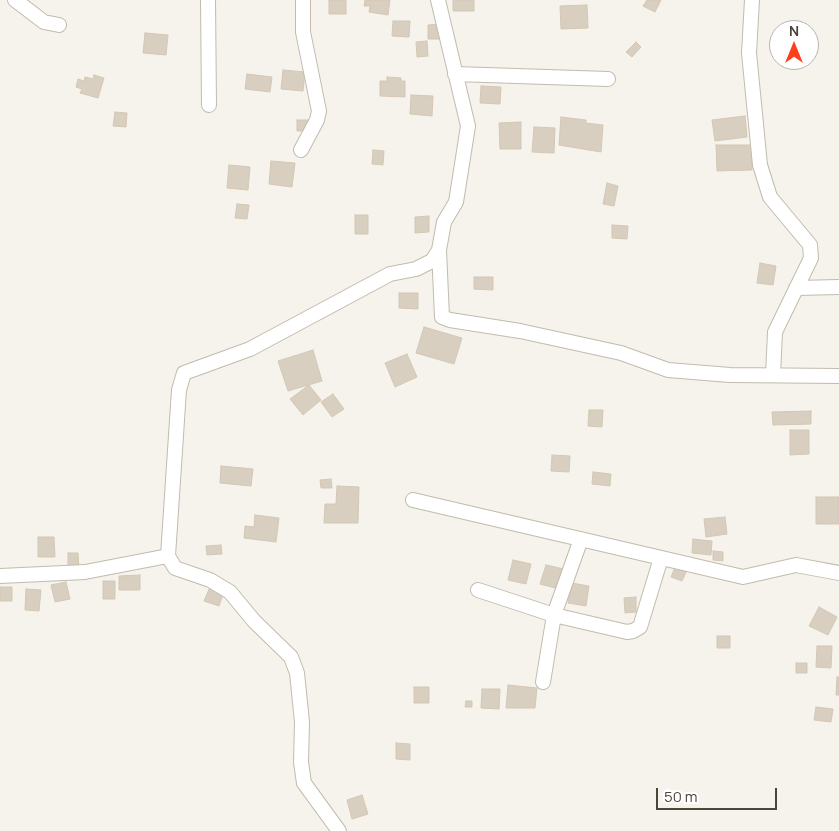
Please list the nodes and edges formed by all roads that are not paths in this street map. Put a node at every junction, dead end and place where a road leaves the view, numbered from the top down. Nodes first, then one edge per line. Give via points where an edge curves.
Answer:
1 (15, 0) edge
2 (208, 0) edge
3 (303, 0) edge
4 (438, 0) edge
5 (752, 0) edge
6 (60, 25) dead end
7 (455, 74) junction
8 (608, 79) dead end
9 (209, 106) dead end
10 (301, 150) dead end
11 (439, 250) junction
12 (839, 287) edge
13 (796, 288) junction
14 (773, 375) junction
15 (839, 376) edge
16 (413, 500) dead end
17 (581, 539) junction
18 (168, 556) junction
19 (661, 558) junction
20 (839, 573) edge
21 (0, 576) edge
22 (478, 590) dead end
23 (554, 615) junction
24 (543, 682) dead end
25 (339, 831) edge

1 - 6 street via 44,22
2 - 9 street
3 - 10 street via 303,32 319,111
4 - 7 street
5 - 13 street via 749,53 760,165 770,196 810,245 811,258
7 - 8 street
7 - 11 street via 468,126 456,202 444,222
11 - 14 street via 442,317 450,320 621,353 668,370
11 - 18 street via 432,261 416,269 390,274 250,349 184,374 179,390
12 - 13 street
13 - 14 street via 775,332
14 - 15 street
16 - 17 street
17 - 19 street
17 - 23 street
18 - 21 street via 85,572
18 - 25 street via 175,568 210,580 230,592 291,657 298,673 304,783
19 - 20 street via 743,578 796,565
19 - 23 street via 640,627 633,631
22 - 23 street
23 - 24 street

